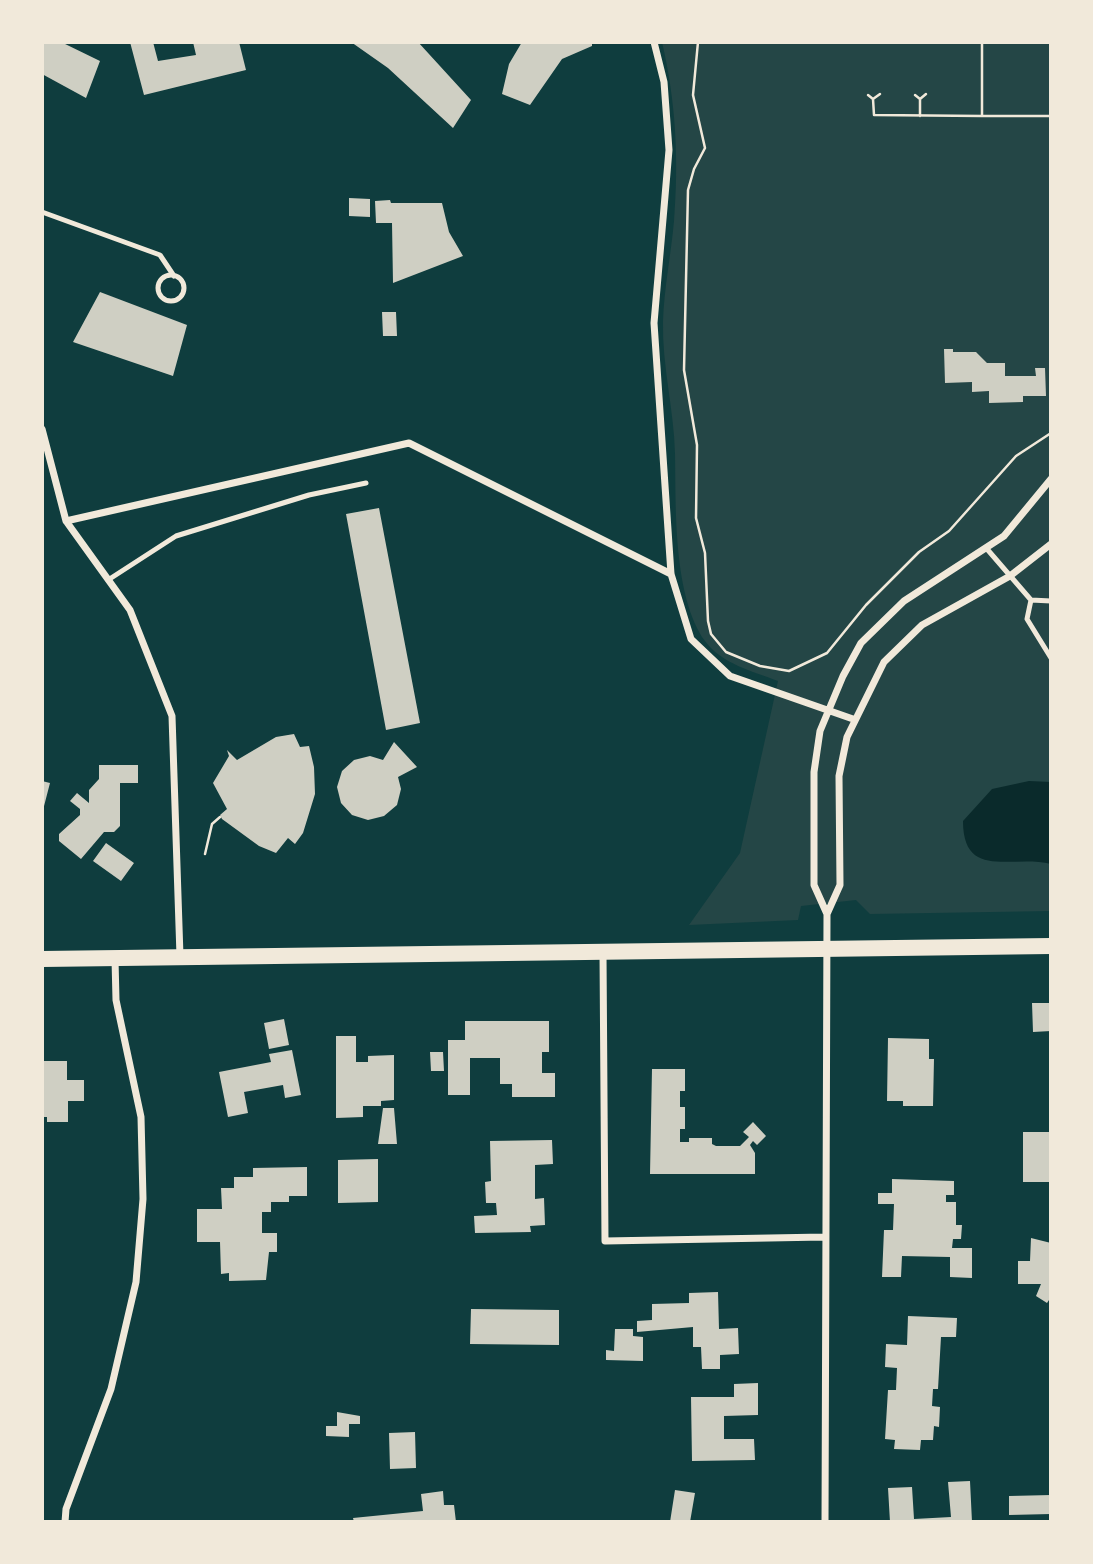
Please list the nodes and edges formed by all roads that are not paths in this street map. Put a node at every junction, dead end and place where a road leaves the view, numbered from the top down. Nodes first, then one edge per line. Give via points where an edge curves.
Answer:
1 (654, 42) edge
2 (42, 212) edge
3 (174, 276) junction
4 (42, 429) edge
5 (1051, 479) edge
6 (366, 483) dead end
7 (66, 521) junction
8 (1051, 544) edge
9 (987, 549) junction
10 (671, 574) junction
11 (1010, 576) junction
12 (108, 580) junction
13 (1031, 600) junction
14 (1051, 601) edge
15 (1051, 658) edge
16 (828, 710) junction
17 (853, 719) junction
18 (827, 914) junction
19 (1051, 946) edge
20 (827, 950) junction
21 (603, 952) junction
22 (180, 957) junction
23 (115, 958) junction
24 (42, 959) edge
25 (824, 1237) junction
26 (65, 1522) edge
27 (825, 1522) edge

1 - 10 street via 664,82 669,150 654,323
2 - 3 lane via 160,254
3 - 3 lane via 181,280 184,291 176,300 167,301 158,287 162,279
4 - 7 street
5 - 9 street via 1004,536
6 - 12 lane via 309,495 176,536
7 - 10 street via 409,443
7 - 12 street
8 - 11 street
9 - 11 lane
9 - 16 street via 904,601 861,643
10 - 16 street via 691,639 730,676
11 - 13 lane
11 - 17 street via 922,625 884,662
12 - 22 street via 130,610 172,716
13 - 14 lane
13 - 15 lane via 1027,619
16 - 17 street
16 - 18 street via 814,772 813,825 814,885
17 - 18 street via 839,776 840,885
18 - 20 street
19 - 20 main road
20 - 21 main road
20 - 25 street
21 - 22 main road
21 - 25 street via 605,1241
22 - 23 main road
23 - 24 main road
23 - 26 street via 116,1000 141,1117 143,1199 137,1268 111,1389
25 - 27 street

